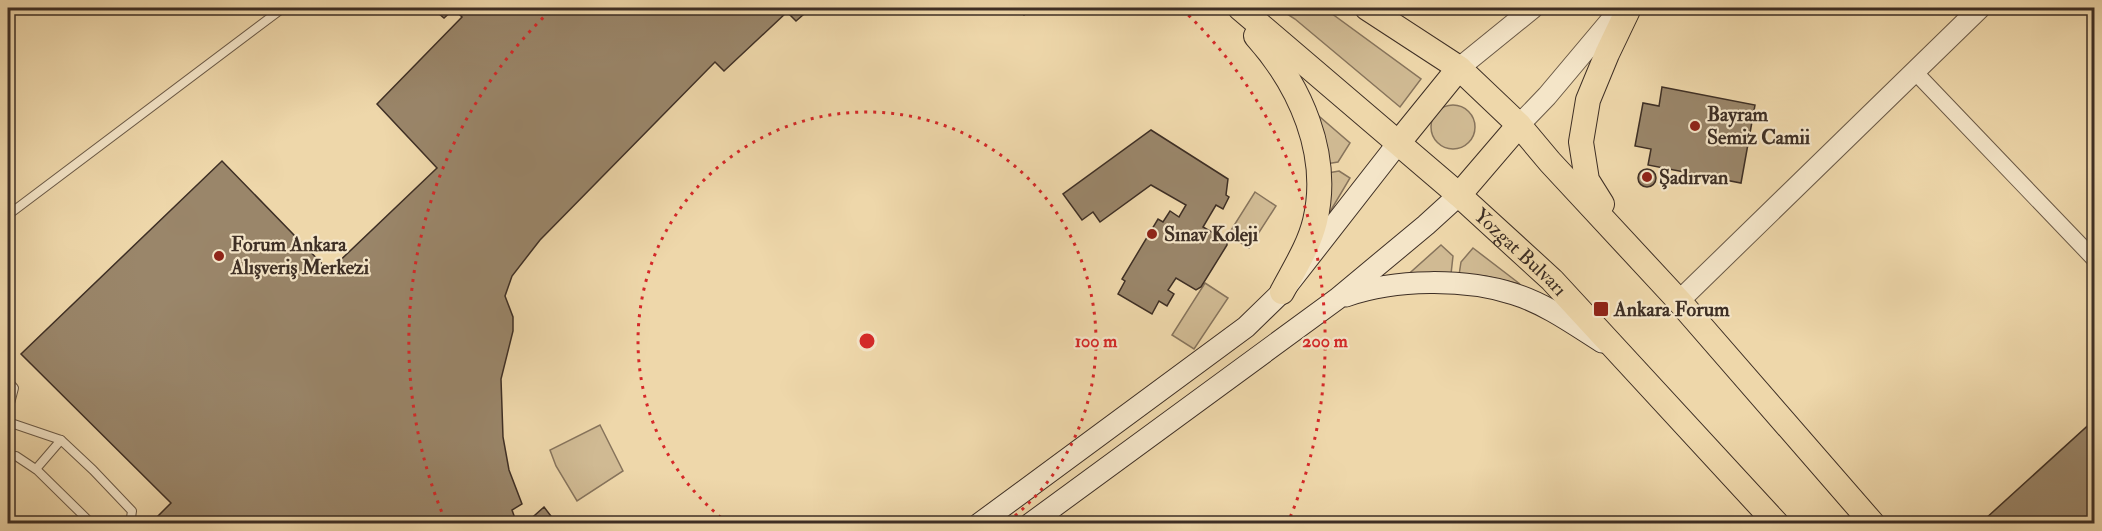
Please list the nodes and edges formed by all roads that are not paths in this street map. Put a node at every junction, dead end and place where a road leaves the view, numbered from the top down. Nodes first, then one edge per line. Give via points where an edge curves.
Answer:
1 (283, 8) edge
2 (1235, 8) edge
3 (1240, 8) edge
4 (1367, 8) edge
5 (1533, 8) edge
6 (1621, 8) edge
7 (1629, 8) edge
8 (1980, 8) edge
9 (1459, 68) junction
10 (1915, 72) junction
11 (1519, 125) junction
12 (1399, 142) junction
13 (1459, 195) junction
14 (8, 215) edge
15 (1627, 244) junction
16 (2094, 259) edge
17 (1282, 292) junction
18 (1337, 299) junction
19 (1679, 301) junction
20 (1621, 354) junction
21 (8, 381) edge
22 (8, 411) edge
23 (8, 422) edge
24 (61, 440) junction
25 (8, 457) edge
26 (36, 469) junction
27 (92, 524) edge
28 (130, 524) edge
29 (979, 524) edge
30 (1030, 524) edge
31 (1777, 524) edge
32 (1873, 524) edge

1 - 14 lane
2 - 17 main road via 1288,79 1310,127 1319,169 1315,222
3 - 12 main road, Yozgat Bulvarı
4 - 9 main road
5 - 9 street
6 - 11 street
7 - 15 main road via 1588,100 1581,142 1587,180
8 - 10 street
9 - 11 main road
9 - 12 main road
10 - 16 street
10 - 19 street
11 - 13 main road
11 - 15 main road
12 - 13 main road, Yozgat Bulvarı
12 - 17 main road
13 - 18 main road
13 - 20 main road, Yozgat Bulvarı via 1552,279
15 - 19 main road
17 - 29 main road via 1217,350
18 - 20 main road via 1381,286 1480,286 1514,294 1559,315
18 - 30 main road
19 - 32 main road
20 - 31 main road, Yozgat Bulvarı
21 - 22 lane via 14,388
23 - 24 lane
24 - 26 lane
24 - 28 lane via 132,511
25 - 26 lane via 16,456
26 - 27 lane

